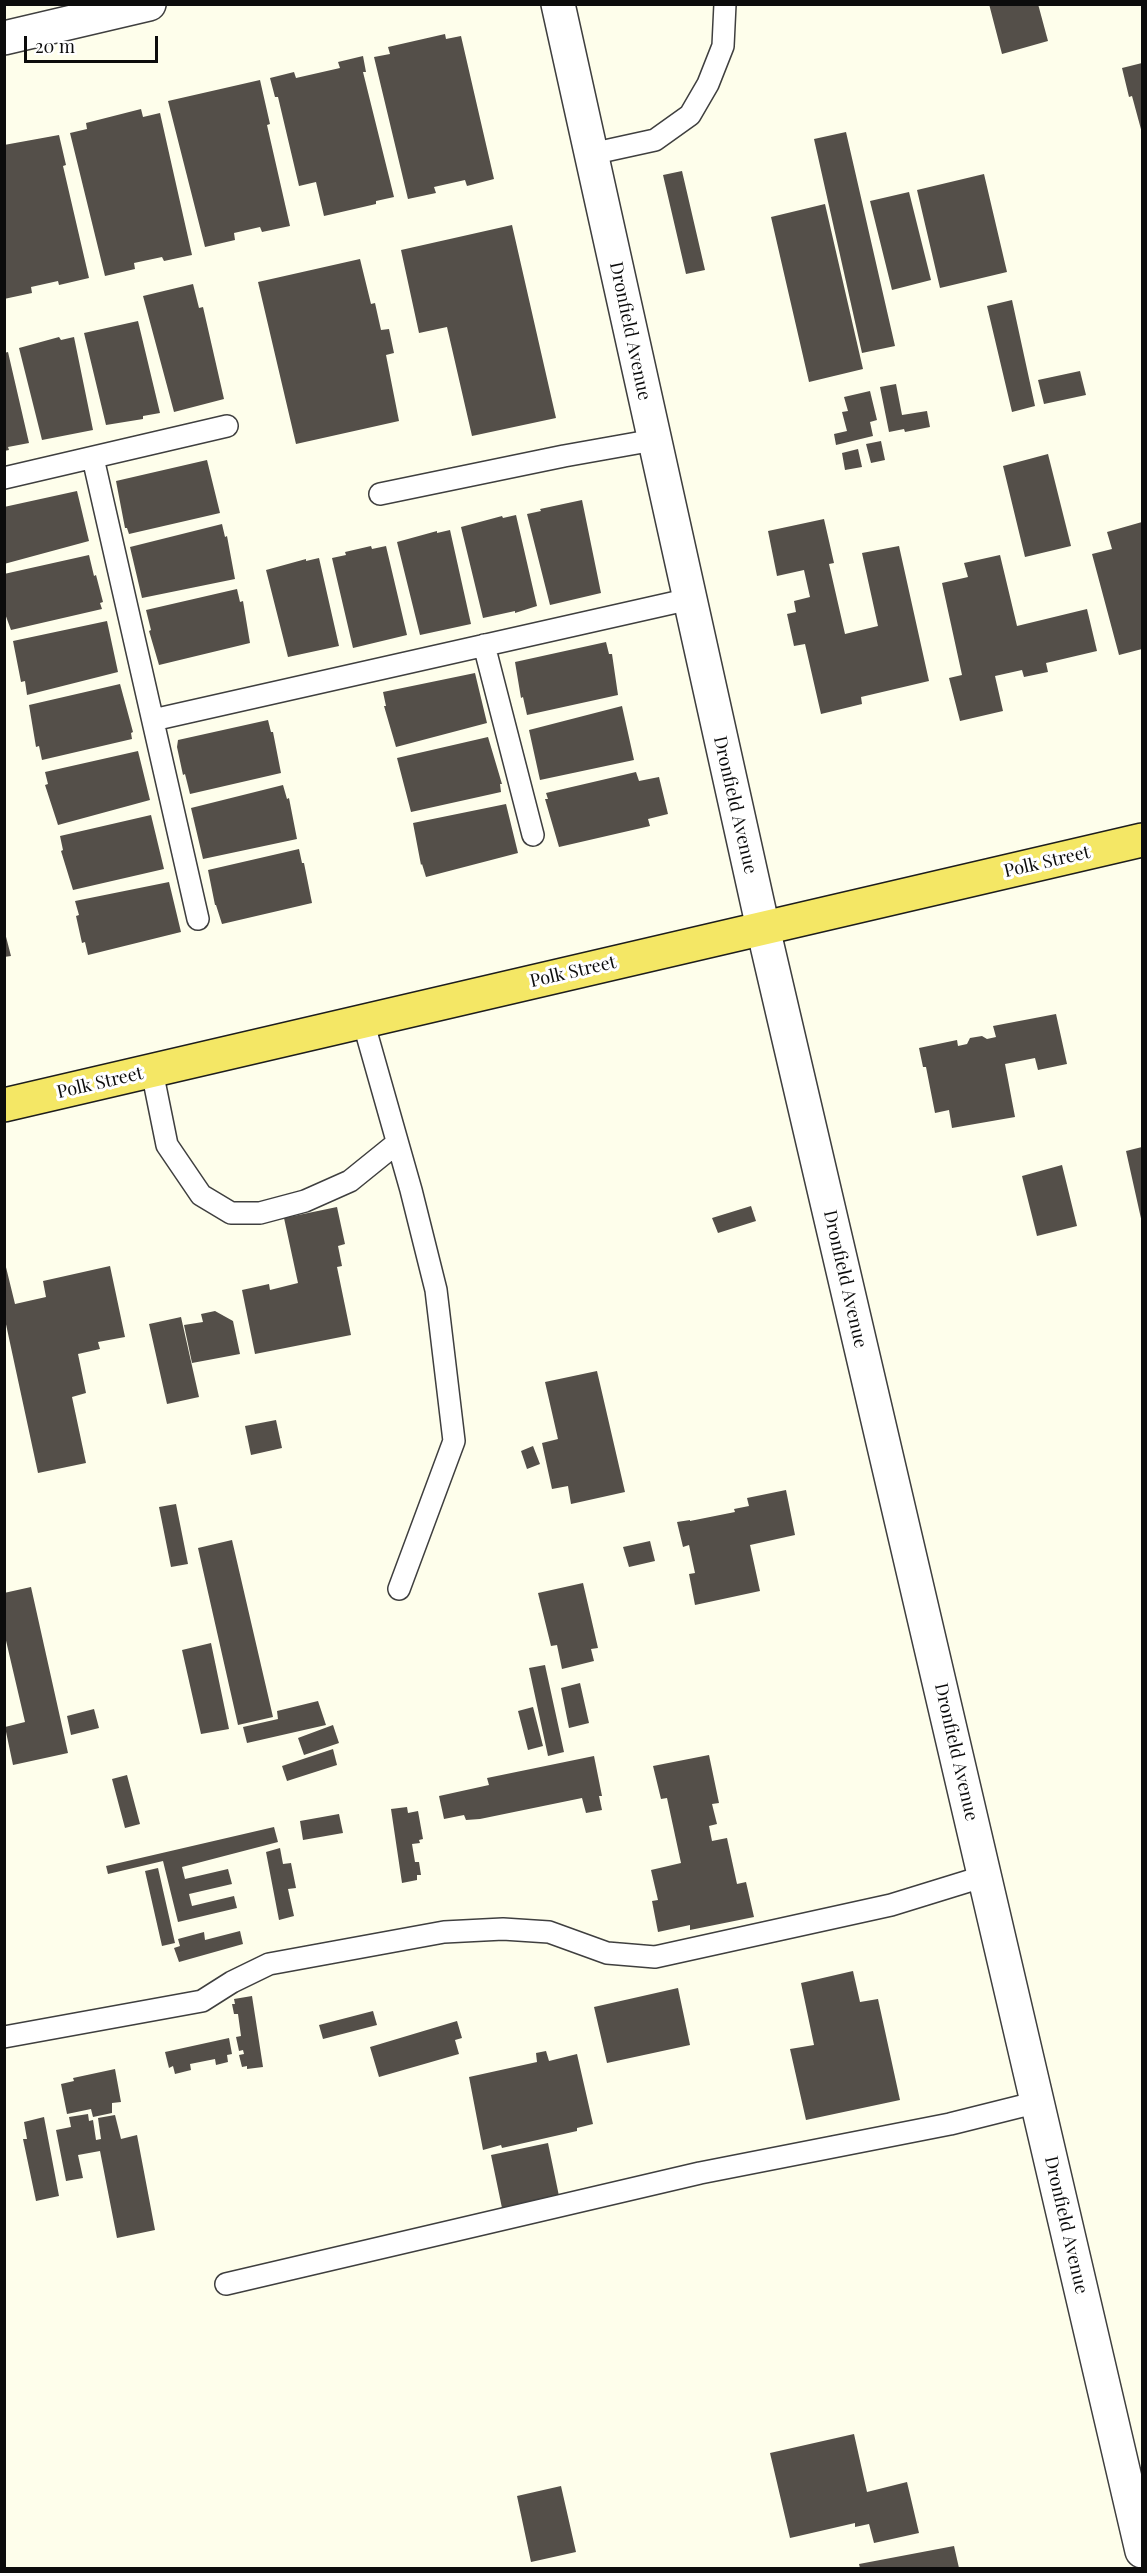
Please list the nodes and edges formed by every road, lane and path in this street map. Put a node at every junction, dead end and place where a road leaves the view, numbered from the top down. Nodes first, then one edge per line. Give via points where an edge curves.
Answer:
1 (149, 4) edge
2 (558, 4) edge
3 (725, 4) edge
4 (4, 38) edge
5 (591, 154) junction
6 (227, 426) dead end
7 (654, 440) junction
8 (93, 458) junction
9 (4, 478) edge
10 (380, 494) dead end
11 (690, 599) junction
12 (484, 645) junction
13 (153, 720) junction
14 (533, 835) dead end
15 (1143, 840) edge
16 (198, 919) dead end
17 (763, 928) junction
18 (363, 1021) junction
19 (152, 1071) junction
20 (4, 1105) edge
21 (397, 1143) junction
22 (399, 1589) dead end
23 (985, 1876) junction
24 (4, 2037) edge
25 (1038, 2102) junction
26 (226, 2284) dead end
27 (1143, 2551) edge

1 - 4 street
2 - 5 street, Dronfield Avenue
3 - 5 lane via 723,46 690,115 655,140
5 - 7 street, Dronfield Avenue
6 - 8 lane
7 - 10 lane
7 - 11 street, Dronfield Avenue
8 - 9 lane
8 - 13 lane
11 - 12 lane
11 - 17 street, Dronfield Avenue
12 - 13 lane
12 - 14 lane
13 - 16 lane
15 - 17 main road, Polk Street
17 - 18 main road, Polk Street
17 - 23 street, Dronfield Avenue
18 - 19 main road, Polk Street
18 - 21 lane
19 - 20 main road, Polk Street
19 - 21 lane via 167,1146 201,1195 231,1213 260,1213 304,1201 350,1181
21 - 22 lane via 436,1290 454,1441
23 - 24 lane via 891,1905 655,1957 607,1953 549,1932 444,1932 269,1964 202,2001
23 - 25 street, Dronfield Avenue
25 - 26 lane via 939,2126 700,2173
25 - 27 street, Dronfield Avenue

